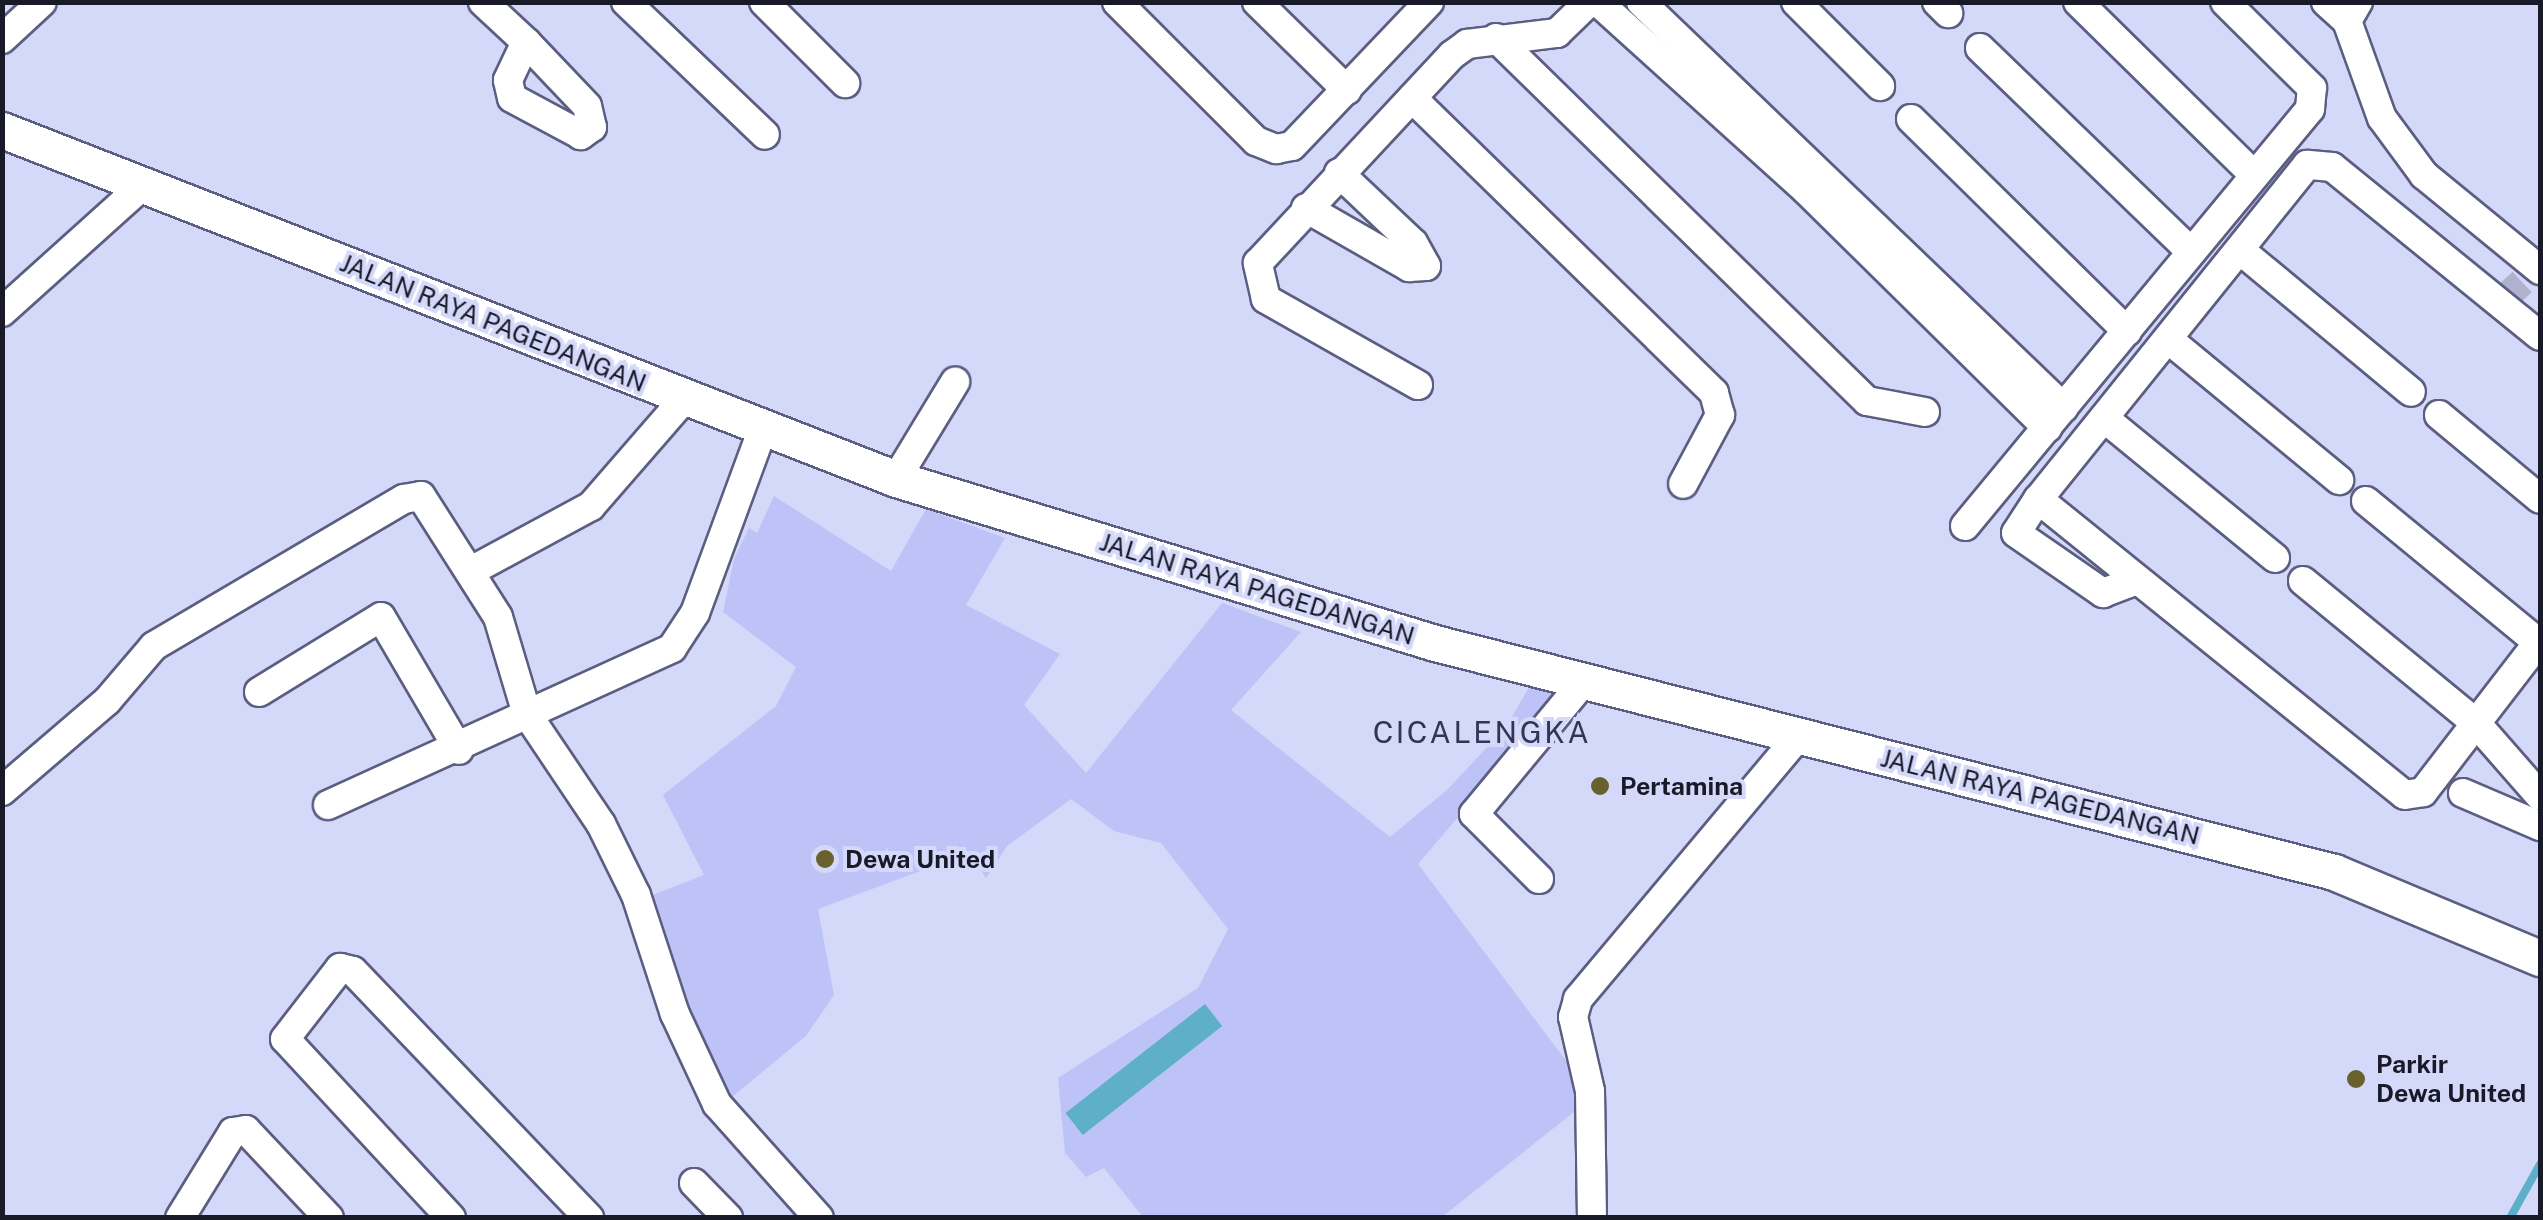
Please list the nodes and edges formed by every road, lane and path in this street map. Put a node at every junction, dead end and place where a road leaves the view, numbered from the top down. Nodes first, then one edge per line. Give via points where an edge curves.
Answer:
1 (42, 2) edge
2 (484, 2) edge
3 (626, 2) edge
4 (764, 2) edge
5 (1116, 2) edge
6 (1257, 2) edge
7 (1589, 2) edge
8 (1598, 2) edge
9 (1641, 2) edge
10 (1796, 2) edge
11 (2078, 2) edge
12 (2225, 2) edge
13 (1414, 9) edge
14 (2344, 9) edge
15 (1496, 38) junction
16 (2, 39) edge
17 (526, 42) dead end
18 (1980, 48) dead end
19 (845, 83) dead end
20 (1880, 86) dead end
21 (1347, 90) junction
22 (1412, 98) junction
23 (1911, 119) dead end
24 (2, 130) edge
25 (765, 135) dead end
26 (1339, 173) junction
27 (2254, 174) junction
28 (143, 185) junction
29 (1306, 208) junction
30 (2240, 250) junction
31 (2191, 252) junction
32 (2521, 283) edge
33 (2, 312) edge
34 (2127, 331) junction
35 (2540, 336) edge
36 (2168, 339) junction
37 (955, 382) dead end
38 (1418, 385) dead end
39 (2412, 392) dead end
40 (684, 398) junction
41 (1925, 412) dead end
42 (2439, 415) dead end
43 (2056, 418) junction
44 (2104, 418) junction
45 (763, 428) junction
46 (896, 479) junction
47 (2339, 480) dead end
48 (1683, 484) dead end
49 (2038, 499) junction
50 (2540, 499) edge
51 (2366, 502) dead end
52 (1965, 526) dead end
53 (2275, 558) dead end
54 (471, 571) junction
55 (2137, 580) junction
56 (2302, 581) dead end
57 (2540, 642) edge
58 (1584, 681) junction
59 (259, 692) dead end
60 (527, 714) junction
61 (2476, 723) junction
62 (1800, 736) junction
63 (458, 750) junction
64 (2, 791) edge
65 (2463, 794) dead end
66 (2540, 796) edge
67 (328, 805) dead end
68 (2540, 826) edge
69 (1538, 880) dead end
70 (2540, 958) edge
71 (694, 1182) dead end
72 (189, 1213) edge
73 (329, 1218) edge
74 (450, 1218) edge
75 (589, 1218) edge
76 (728, 1218) edge
77 (819, 1218) edge
78 (1592, 1218) edge

1 - 16 street
2 - 17 street
3 - 25 street
4 - 19 street
5 - 21 street via 1264,146 1292,146
6 - 21 street
7 - 15 street via 1557,34
8 - 43 street
9 - 43 street
10 - 20 street
11 - 27 street
12 - 27 street via 2312,88 2310,109
13 - 21 street
14 - 32 street via 2382,118
15 - 22 street via 1467,44
15 - 41 street via 1867,401
18 - 31 street
22 - 26 street
22 - 48 street via 1714,393 1720,415
23 - 34 street
24 - 28 street, JALAN RAYA PAGEDANGAN
26 - 29 street
26 - 29 street via 1413,242 1426,266 1409,267
27 - 31 street
28 - 33 street
28 - 40 street, JALAN RAYA PAGEDANGAN
29 - 38 street via 1258,263 1260,290
30 - 32 street via 2308,165 2324,163
30 - 36 street
30 - 39 street
31 - 34 street
32 - 35 street
34 - 43 street
36 - 44 street
36 - 47 street
37 - 46 street
40 - 45 street, JALAN RAYA PAGEDANGAN
40 - 54 street via 591,506
42 - 50 street
43 - 52 street
44 - 49 street
44 - 53 street
45 - 46 street, JALAN RAYA PAGEDANGAN
45 - 60 street via 684,636 640,664
46 - 58 street, JALAN RAYA PAGEDANGAN via 1435,643
49 - 55 street
49 - 55 street via 2014,531 2104,594
51 - 57 street
54 - 60 street via 498,617
54 - 64 street via 430,502 412,495 154,646 108,701
55 - 61 street via 2405,795 2423,792
56 - 61 street
57 - 61 street
58 - 62 street, JALAN RAYA PAGEDANGAN
58 - 69 street via 1474,814
59 - 63 street via 381,616
60 - 63 street
60 - 77 street via 628,877 675,1014 718,1104
61 - 66 street
62 - 70 street, JALAN RAYA PAGEDANGAN via 2334,872
62 - 78 street via 1578,999 1573,1017 1590,1092
63 - 67 street
65 - 68 street
71 - 76 street
72 - 73 street via 233,1132 246,1130
74 - 75 street via 285,1039 340,968 353,972

